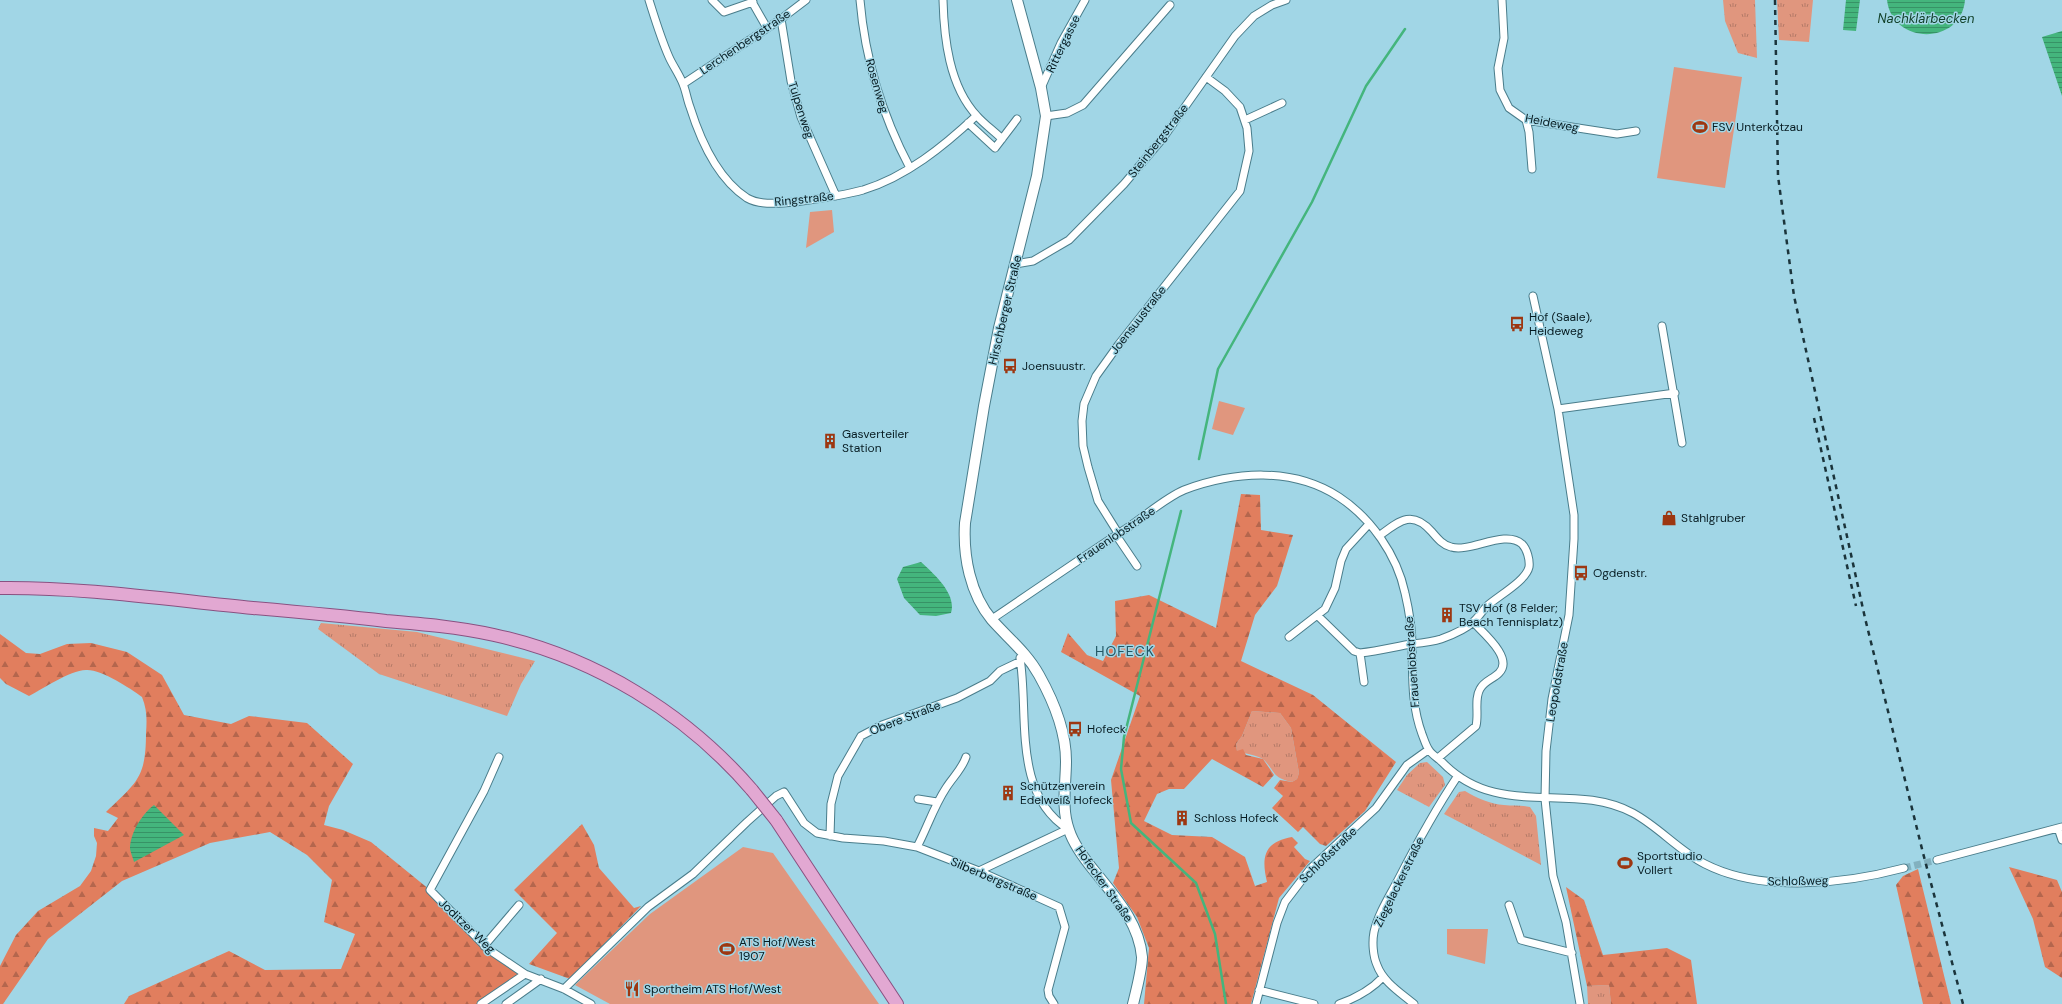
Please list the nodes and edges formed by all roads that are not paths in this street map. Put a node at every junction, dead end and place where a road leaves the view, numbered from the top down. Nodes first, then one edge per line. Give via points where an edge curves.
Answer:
1 (648, 0) edge
2 (712, 0) edge
3 (806, 0) edge
4 (860, 0) edge
5 (943, 0) edge
6 (1017, 0) edge
7 (1085, 0) edge
8 (1286, 0) edge
9 (1502, 0) edge
10 (752, 1) edge
11 (1170, 5) dead end
12 (781, 19) junction
13 (767, 28) junction
14 (1206, 77) junction
15 (684, 84) junction
16 (1042, 85) junction
17 (1282, 103) dead end
18 (976, 116) junction
19 (1046, 116) junction
20 (1017, 119) dead end
21 (1245, 120) junction
22 (1526, 120) junction
23 (968, 123) junction
24 (1636, 131) dead end
25 (1002, 139) junction
26 (910, 168) junction
27 (1532, 169) dead end
28 (836, 196) junction
29 (1015, 264) junction
30 (1533, 296) dead end
31 (1662, 326) dead end
32 (1675, 393) junction
33 (1558, 409) junction
34 (1682, 443) dead end
35 (1369, 524) junction
36 (1117, 534) junction
37 (1379, 536) junction
38 (1137, 566) dead end
39 (0, 588) edge
40 (1318, 616) junction
41 (992, 619) junction
42 (1473, 622) junction
43 (1289, 637) dead end
44 (1412, 644) junction
45 (1018, 646) junction
46 (1360, 653) junction
47 (1021, 661) junction
48 (1364, 682) dead end
49 (1428, 750) junction
50 (499, 757) dead end
51 (966, 757) dead end
52 (1438, 758) junction
53 (1457, 777) junction
54 (918, 799) dead end
55 (1545, 799) junction
56 (937, 802) junction
57 (2060, 828) edge
58 (1068, 829) junction
59 (830, 836) junction
60 (2062, 840) edge
61 (917, 847) junction
62 (1937, 860) tunnel mouth
63 (1904, 868) tunnel mouth
64 (979, 871) junction
65 (519, 905) dead end
66 (1509, 905) dead end
67 (484, 946) junction
68 (1572, 953) junction
69 (525, 974) junction
70 (1383, 977) junction
71 (541, 979) junction
72 (564, 989) junction
73 (1259, 990) junction
74 (481, 1004) edge
75 (506, 1004) edge
76 (590, 1004) edge
77 (897, 1004) edge
78 (1054, 1004) edge
79 (1133, 1004) edge
80 (1256, 1004) edge
81 (1314, 1004) edge
82 (1339, 1004) edge
83 (1414, 1004) edge
84 (1580, 1004) edge

1 - 15 street, Ringstraße via 669,57
2 - 10 street via 724,12
3 - 12 street, Lerchenbergstraße
4 - 26 street, Rosenweg via 868,54 883,112
5 - 18 street via 944,33 957,83
6 - 16 main road, Hirschberger Straße
7 - 16 street, Rittergasse via 1061,43
8 - 14 street, Steinbergstraße via 1254,16 1235,36
9 - 22 street, Heideweg via 1504,38 1498,68 1500,90 1510,108
10 - 13 street
11 - 19 street via 1083,104 1066,113
12 - 13 street, Lerchenbergstraße
12 - 28 street, Tulpenweg via 791,81 801,117
13 - 15 street, Lerchenbergstraße
14 - 21 street, Joensuustraße via 1225,91 1240,107
14 - 29 street, Steinbergstraße via 1163,138 1124,184 1069,240 1034,261
15 - 28 street, Ringstraße via 701,136 716,164 731,183 748,198 773,204
16 - 19 main road, Hirschberger Straße
17 - 21 street
18 - 23 street, Ringstraße
18 - 25 street
19 - 29 main road, Hirschberger Straße via 1037,176
20 - 25 street
21 - 36 street, Joensuustraße via 1249,151 1240,191 1119,344 1096,376 1084,404 1083,446 1088,466 1098,501
22 - 24 street, Heideweg via 1617,134
22 - 27 street
23 - 25 street via 995,148
23 - 26 street, Ringstraße
26 - 28 street, Ringstraße via 864,190
29 - 41 main road, Hirschberger Straße via 984,406 963,542 969,574 980,603
30 - 33 street, Leopoldstraße
31 - 32 street
32 - 33 street
32 - 34 street
33 - 55 street, Leopoldstraße via 1569,476 1574,539 1569,615 1546,745
35 - 36 street, Frauenlobstraße via 1351,505 1327,489 1303,480 1274,475 1248,475 1182,491
35 - 37 street, Frauenlobstraße
35 - 40 street via 1346,549 1331,600
36 - 38 street, Joensuustraße
36 - 41 street, Frauenlobstraße
37 - 42 street via 1393,525 1418,519 1443,543 1451,547 1460,548 1508,540 1522,545 1529,559 1529,568 1523,578 1487,606
37 - 44 street, Frauenlobstraße via 1393,559 1404,590
39 - 77 main road, bridge via 106,594 451,627 514,640 583,664 649,700 705,743 738,773 776,820
40 - 43 street
40 - 46 street via 1354,651
41 - 45 main road, Hofecker Straße
42 - 44 street via 1440,639
42 - 52 street via 1499,651 1504,662 1502,668 1480,688 1476,726
44 - 46 street
44 - 49 street, Frauenlobstraße via 1414,706
45 - 47 street
45 - 58 main road, Hofecker Straße via 1039,674 1059,719 1066,759 1064,807
46 - 48 street
47 - 58 street via 1024,679 1023,720 1032,779 1048,811 1057,822
47 - 59 street, Obere Straße via 957,698 882,725 861,736 838,776 831,804
49 - 52 street
49 - 73 street, Schloßstraße via 1407,765 1376,808 1311,868 1285,902
50 - 67 street, Joditzer Weg via 484,791 430,890
51 - 56 street via 962,768
52 - 53 street
53 - 55 street via 1479,788 1508,796
53 - 70 street, Ziegelackerstraße via 1433,813 1382,912 1374,933 1374,953
54 - 56 street
55 - 63 street, Schloßweg via 1603,802 1632,812 1704,864 1730,874 1770,883 1813,883 1887,873
55 - 68 street, Leopoldstraße via 1553,876
56 - 61 street
57 - 60 street
57 - 62 street
58 - 64 street
58 - 79 main road, Hofecker Straße via 1086,861 1128,915 1139,938 1142,958
59 - 61 street, Silberbergstraße
59 - 72 street, Silberbergstraße via 809,828 787,795 784,792 780,794 747,822 704,865 648,908
61 - 64 street, Silberbergstraße
64 - 78 street, Silberbergstraße via 1059,907 1064,927 1048,990
65 - 67 street
66 - 68 street via 1521,940
67 - 69 street, Joditzer Weg
68 - 84 street, Leopoldstraße
69 - 71 street, Joditzer Weg
69 - 74 street
70 - 82 street via 1375,986
70 - 83 street, Ziegelackerstraße
71 - 72 street, Joditzer Weg
71 - 75 street
72 - 76 street, Joditzer Weg
73 - 80 street, Schloßstraße
73 - 81 street

